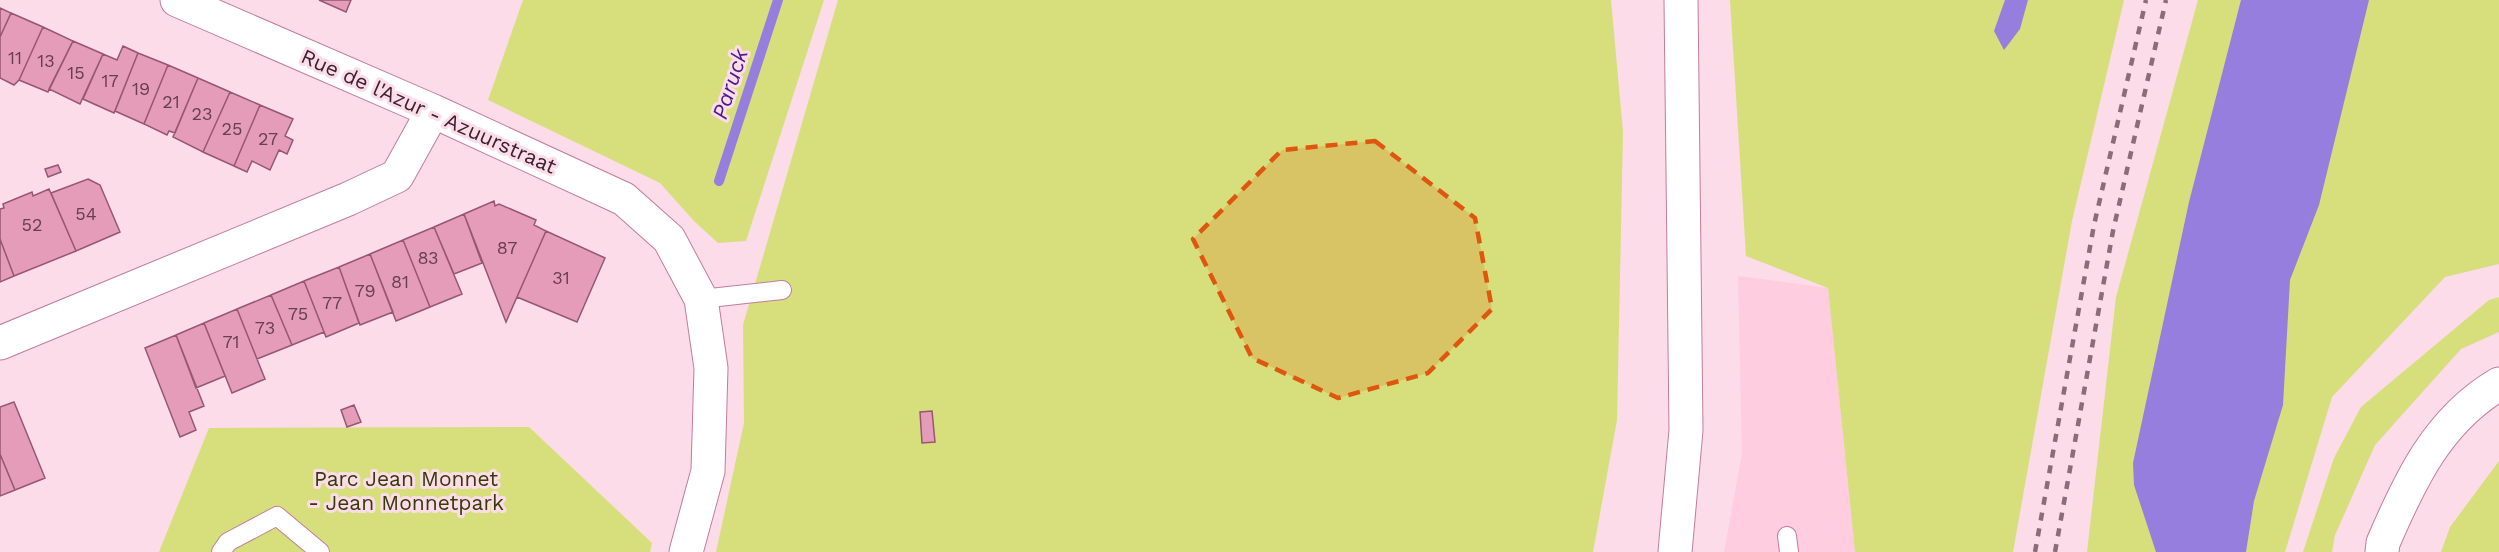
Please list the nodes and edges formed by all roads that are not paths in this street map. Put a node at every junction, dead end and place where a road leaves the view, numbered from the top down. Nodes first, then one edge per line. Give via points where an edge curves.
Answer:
1 (177, 0) edge
2 (1681, 0) edge
3 (434, 111) junction
4 (782, 290) dead end
5 (701, 299) junction
6 (0, 342) edge
7 (2499, 384) edge
8 (221, 552) edge
9 (320, 552) edge
10 (686, 552) edge
11 (1675, 552) edge
12 (2382, 552) edge

1 - 3 main road, Rue de l'Azur - Azuurstraat
2 - 11 main road via 1686,430
3 - 5 main road, Rue de l'Azur - Azuurstraat via 624,199 669,239
3 - 6 main road via 397,176
4 - 5 lane
5 - 10 main road via 711,368 708,471
7 - 12 main road via 2484,393 2437,438 2408,485
8 - 9 lane via 228,542 278,516

